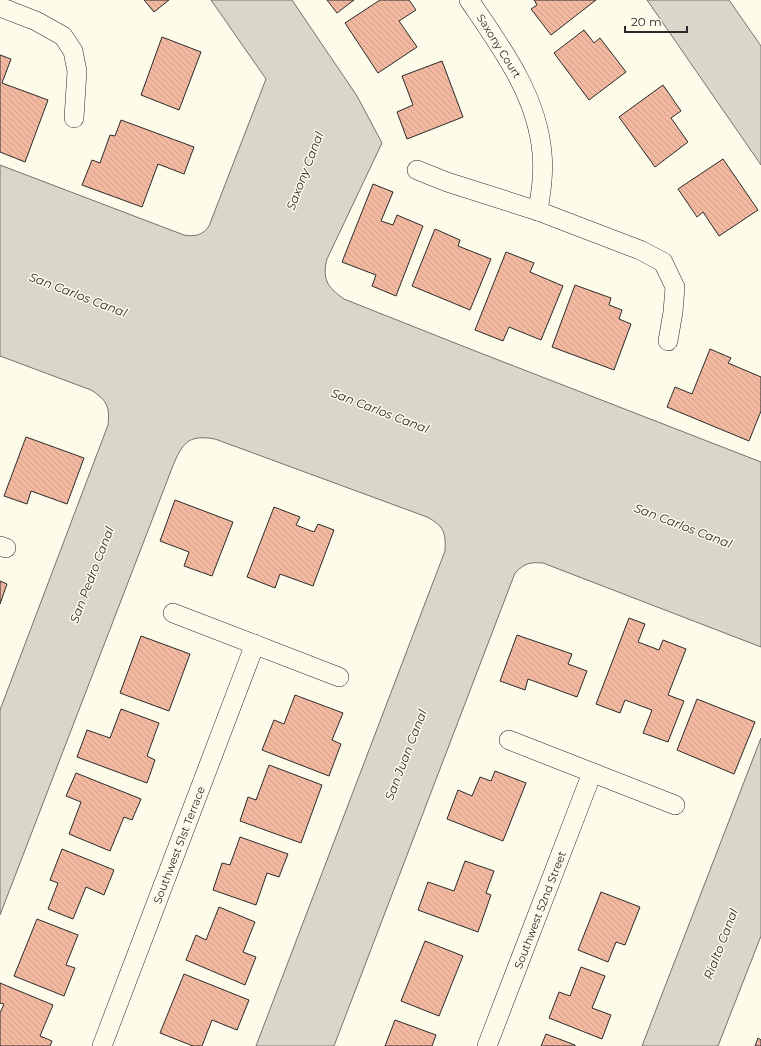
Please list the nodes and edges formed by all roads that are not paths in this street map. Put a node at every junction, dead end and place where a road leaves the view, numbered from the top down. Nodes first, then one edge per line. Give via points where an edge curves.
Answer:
1 (469, 0) edge
2 (0, 7) edge
3 (74, 118) dead end
4 (417, 170) dead end
5 (538, 211) junction
6 (668, 341) dead end
7 (174, 613) dead end
8 (255, 644) junction
9 (339, 677) dead end
10 (509, 740) dead end
11 (592, 773) junction
12 (675, 805) dead end
13 (102, 1046) edge
14 (487, 1046) edge

1 - 5 street, Saxony Court via 506,54 538,125 543,183
2 - 3 street via 36,21 63,36 73,51 77,71
4 - 5 street
5 - 6 street via 640,250 663,262 675,287
7 - 8 street
8 - 9 street
8 - 13 street, Southwest 51st Terrace
10 - 11 street
11 - 12 street
11 - 14 street, Southwest 52nd Street

